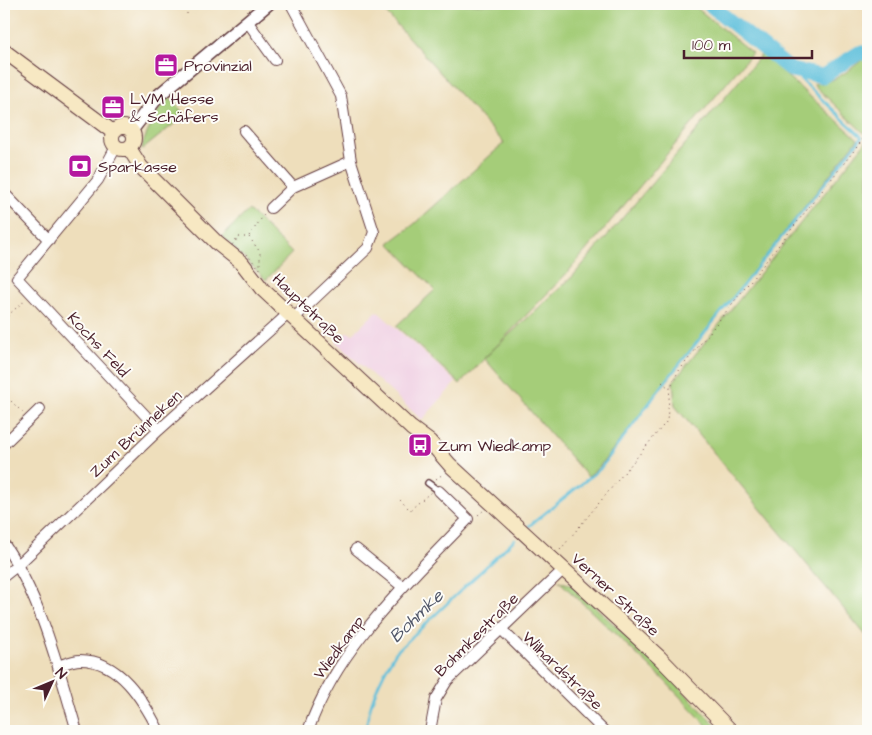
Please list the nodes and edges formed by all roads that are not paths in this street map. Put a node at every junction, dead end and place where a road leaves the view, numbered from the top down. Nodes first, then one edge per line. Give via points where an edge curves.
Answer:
1 (291, 4) edge
2 (264, 5) edge
3 (247, 21) junction
4 (4, 51) edge
5 (276, 60) dead end
6 (131, 131) junction
7 (244, 131) dead end
8 (114, 132) junction
9 (122, 148) junction
10 (351, 161) junction
11 (293, 187) junction
12 (4, 193) edge
13 (271, 208) road end
14 (49, 240) junction
15 (290, 316) junction
16 (40, 409) dead end
17 (160, 430) junction
18 (4, 444) edge
19 (474, 486) joint
20 (433, 487) road end
21 (4, 544) edge
22 (356, 548) dead end
23 (18, 565) junction
24 (564, 569) junction
25 (4, 576) edge
26 (403, 587) junction
27 (501, 629) junction
28 (58, 666) junction
29 (77, 731) edge
30 (159, 731) edge
31 (308, 731) edge
32 (430, 731) edge
33 (604, 731) edge
34 (731, 731) edge

1 - 10 street, Zum Brünneken via 341,96
2 - 3 street
3 - 5 street
3 - 6 street via 160,95
4 - 8 main road
6 - 8 main road via 122,127
6 - 9 main road via 134,140
7 - 11 street
8 - 9 main road via 112,140
9 - 14 street
9 - 15 main road, Hauptstraße via 216,243 242,263 262,289
10 - 11 street
10 - 15 street, Zum Brünneken via 374,232 368,248
11 - 13 street
12 - 14 street
14 - 17 street, Kochs Feld via 17,278
15 - 17 street, Zum Brünneken
15 - 19 main road, Hauptstraße
16 - 18 street
17 - 23 street, Zum Brünneken
19 - 24 main road, Verner Straße
20 - 26 street, Wiedkamp via 468,519
21 - 23 street
22 - 26 street
23 - 25 street, Zum Brünneken
23 - 28 street via 33,594
24 - 27 street, Bohmkestraße
24 - 34 main road, Verner Straße via 660,658
26 - 31 street, Wiedkamp via 356,643 319,701
27 - 32 street, Bohmkestraße via 447,681 436,699
27 - 33 street, Wilhardstraße
28 - 29 street
28 - 30 street via 79,660 103,664 127,682 146,705

